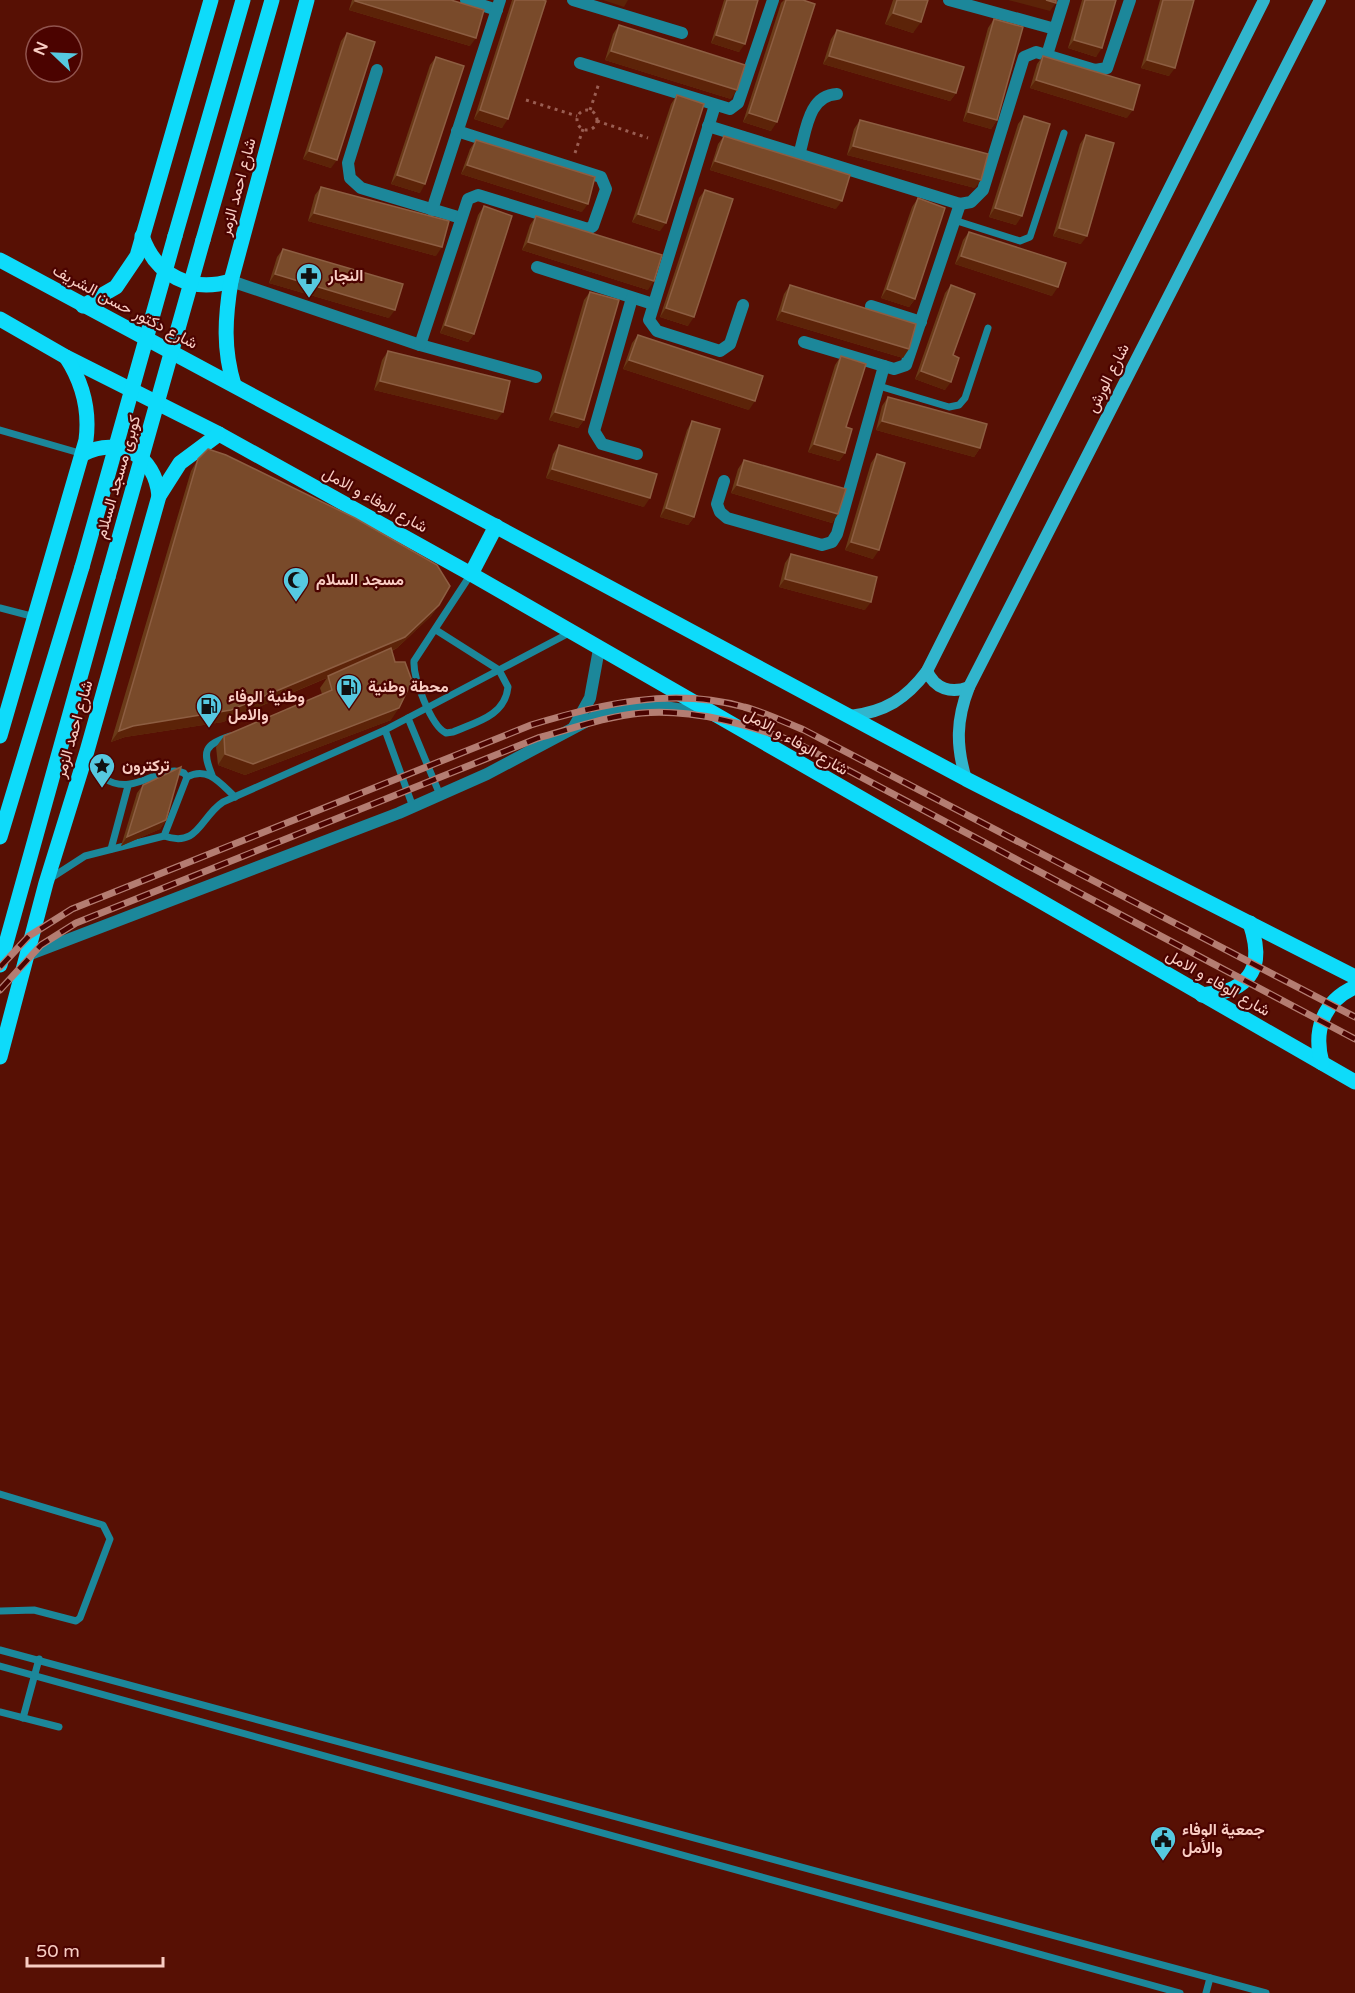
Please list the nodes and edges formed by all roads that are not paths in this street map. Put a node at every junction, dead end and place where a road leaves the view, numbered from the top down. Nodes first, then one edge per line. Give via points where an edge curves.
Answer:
1 (210, 0) edge
2 (243, 0) edge
3 (272, 0) edge
4 (307, 0) edge
5 (573, 0) edge
6 (773, 0) edge
7 (949, 0) edge
8 (1064, 0) edge
9 (1130, 0) edge
10 (1264, 0) edge
11 (1320, 0) edge
12 (470, 1) edge
13 (498, 5) edge
14 (1055, 28) junction
15 (681, 33) dead end
16 (1047, 55) junction
17 (580, 63) dead end
18 (377, 70) dead end
19 (837, 94) dead end
20 (715, 105) junction
21 (708, 126) junction
22 (457, 131) junction
23 (1064, 133) dead end
24 (799, 154) junction
25 (960, 204) junction
26 (432, 210) junction
27 (461, 218) junction
28 (954, 220) junction
29 (142, 236) junction
30 (0, 260) edge
31 (537, 267) dead end
32 (231, 281) junction
33 (632, 298) junction
34 (652, 304) junction
35 (743, 305) dead end
36 (83, 306) junction
37 (871, 306) dead end
38 (0, 319) edge
39 (921, 322) junction
40 (988, 328) dead end
41 (804, 342) dead end
42 (420, 345) junction
43 (66, 357) junction
44 (885, 366) junction
45 (536, 377) dead end
46 (234, 385) junction
47 (879, 386) junction
48 (0, 430) edge
49 (219, 434) junction
50 (83, 454) junction
51 (637, 454) dead end
52 (724, 481) dead end
53 (159, 496) junction
54 (496, 526) junction
55 (471, 574) junction
56 (0, 608) edge
57 (35, 617) junction
58 (436, 630) junction
59 (572, 632) junction
60 (599, 649) junction
61 (499, 670) junction
62 (927, 671) junction
63 (969, 687) junction
64 (428, 708) junction
65 (711, 714) junction
66 (850, 717) junction
67 (408, 718) junction
68 (386, 730) junction
69 (572, 731) junction
70 (238, 733) edge
71 (0, 736) edge
72 (87, 751) junction
73 (212, 775) junction
74 (187, 777) junction
75 (966, 779) junction
76 (128, 786) junction
77 (440, 795) junction
78 (235, 797) junction
79 (412, 807) junction
80 (164, 836) junction
81 (0, 837) edge
82 (111, 849) junction
83 (46, 883) junction
84 (1250, 923) junction
85 (28, 955) junction
86 (0, 965) edge
87 (1355, 977) edge
88 (1355, 987) edge
89 (1202, 995) junction
90 (0, 1057) edge
91 (1322, 1063) junction
92 (1355, 1082) edge
93 (0, 1494) edge
94 (1, 1611) edge
95 (0, 1650) edge
96 (39, 1659) junction
97 (0, 1666) edge
98 (35, 1677) junction
99 (0, 1712) edge
100 (23, 1718) junction
101 (58, 1727) dead end
102 (1210, 1978) junction
103 (1180, 1993) edge
104 (1206, 1993) edge
105 (1266, 1993) edge

1 - 29 main road
2 - 81 main road, كوبرى مسجد السلام, bridge via 82,567
3 - 86 main road, كوبرى مسجد السلام, bridge
4 - 32 main road, شارع احمد الزمر
5 - 15 street
6 - 20 street via 738,103 730,109
7 - 14 street
8 - 14 street
9 - 16 street via 1107,68 1099,70
10 - 62 street, شارع الورش
11 - 63 street, شارع الورش
12 - 13 street
13 - 22 street
14 - 16 street
16 - 25 street via 1036,52 1024,57 983,190 971,202
17 - 20 street
18 - 26 street via 348,163 350,178 361,188
19 - 24 street via 823,96 813,107
20 - 21 street
21 - 24 street
21 - 34 street
22 - 26 street
22 - 27 street via 601,177 606,189 591,228 478,195 468,199
23 - 28 lane via 1030,237 1020,241
24 - 25 street
25 - 28 street
26 - 27 street
27 - 42 street
28 - 39 street
29 - 32 main road via 153,258 171,276 194,285
29 - 36 main road via 137,256 124,278 106,295
30 - 36 main road, شارع دكتور حسن الشريف
31 - 33 street
32 - 42 street
32 - 46 main road, شارع احمد الزمر via 225,347
33 - 34 street
33 - 51 street via 594,426 595,437 602,444
34 - 35 street via 650,320 657,331 720,351 730,344
36 - 46 main road, شارع دكتور حسن الشريف
37 - 39 street
38 - 43 main road
39 - 44 street via 906,365 898,369
40 - 47 lane via 965,398 959,405 950,407
41 - 44 street
42 - 45 street
43 - 49 main road
43 - 50 main road via 85,396 88,425
44 - 47 street
46 - 54 main road, شارع الوفاء و الامل
47 - 52 street via 832,542 822,545 727,518 717,504
48 - 50 lane
49 - 53 main road, شارع احمد الزمر via 180,463
49 - 55 main road, شارع الوفاء و الامل
50 - 53 main road via 102,446 133,452 149,466
50 - 57 main road
53 - 72 main road, شارع احمد الزمر
54 - 55 main road
54 - 66 main road, شارع الوفاء و الامل
55 - 58 lane
55 - 59 main road, شارع الوفاء و الامل
56 - 57 lane
57 - 71 main road
58 - 61 lane
58 - 64 lane via 414,662 415,676
59 - 60 main road, شارع الوفاء و الامل
59 - 61 lane
60 - 65 main road, شارع الوفاء و الامل
60 - 69 street via 590,698
61 - 64 lane
61 - 64 lane via 508,687 503,706 496,712 447,733 440,730
62 - 63 street via 940,687 955,691
62 - 66 street, شارع الورش via 913,690 894,704
63 - 75 street, شارع الورش via 960,709 957,733
64 - 67 lane
65 - 69 street via 634,705 602,714
65 - 89 main road, شارع الوفاء و الامل
66 - 75 main road, شارع الوفاء و الامل
67 - 68 lane
67 - 77 lane
68 - 78 lane
68 - 79 lane
69 - 77 street
70 - 73 lane via 208,748 205,758
72 - 76 lane via 101,776
72 - 83 main road, شارع احمد الزمر
73 - 74 lane via 199,773
73 - 78 lane
74 - 76 lane via 175,771
74 - 80 lane
75 - 84 main road, شارع الوفاء و الامل
76 - 82 lane
77 - 79 street
78 - 80 lane via 215,807 194,835 179,839
79 - 85 street
80 - 82 lane
82 - 83 lane via 74,861
83 - 85 main road, شارع احمد الزمر
84 - 87 main road, شارع الوفاء و الامل
84 - 89 main road via 1258,947 1250,974 1234,988
85 - 90 main road, شارع احمد الزمر
88 - 91 main road via 1338,998 1323,1017 1318,1040
89 - 91 main road, شارع الوفاء و الامل
91 - 92 main road, شارع الوفاء و الامل
93 - 94 lane via 103,1525 110,1539 76,1621 34,1610
95 - 96 lane
96 - 98 lane
96 - 102 lane
97 - 98 lane
98 - 100 lane
98 - 103 lane
99 - 100 lane
100 - 101 lane
102 - 104 lane
102 - 105 lane

